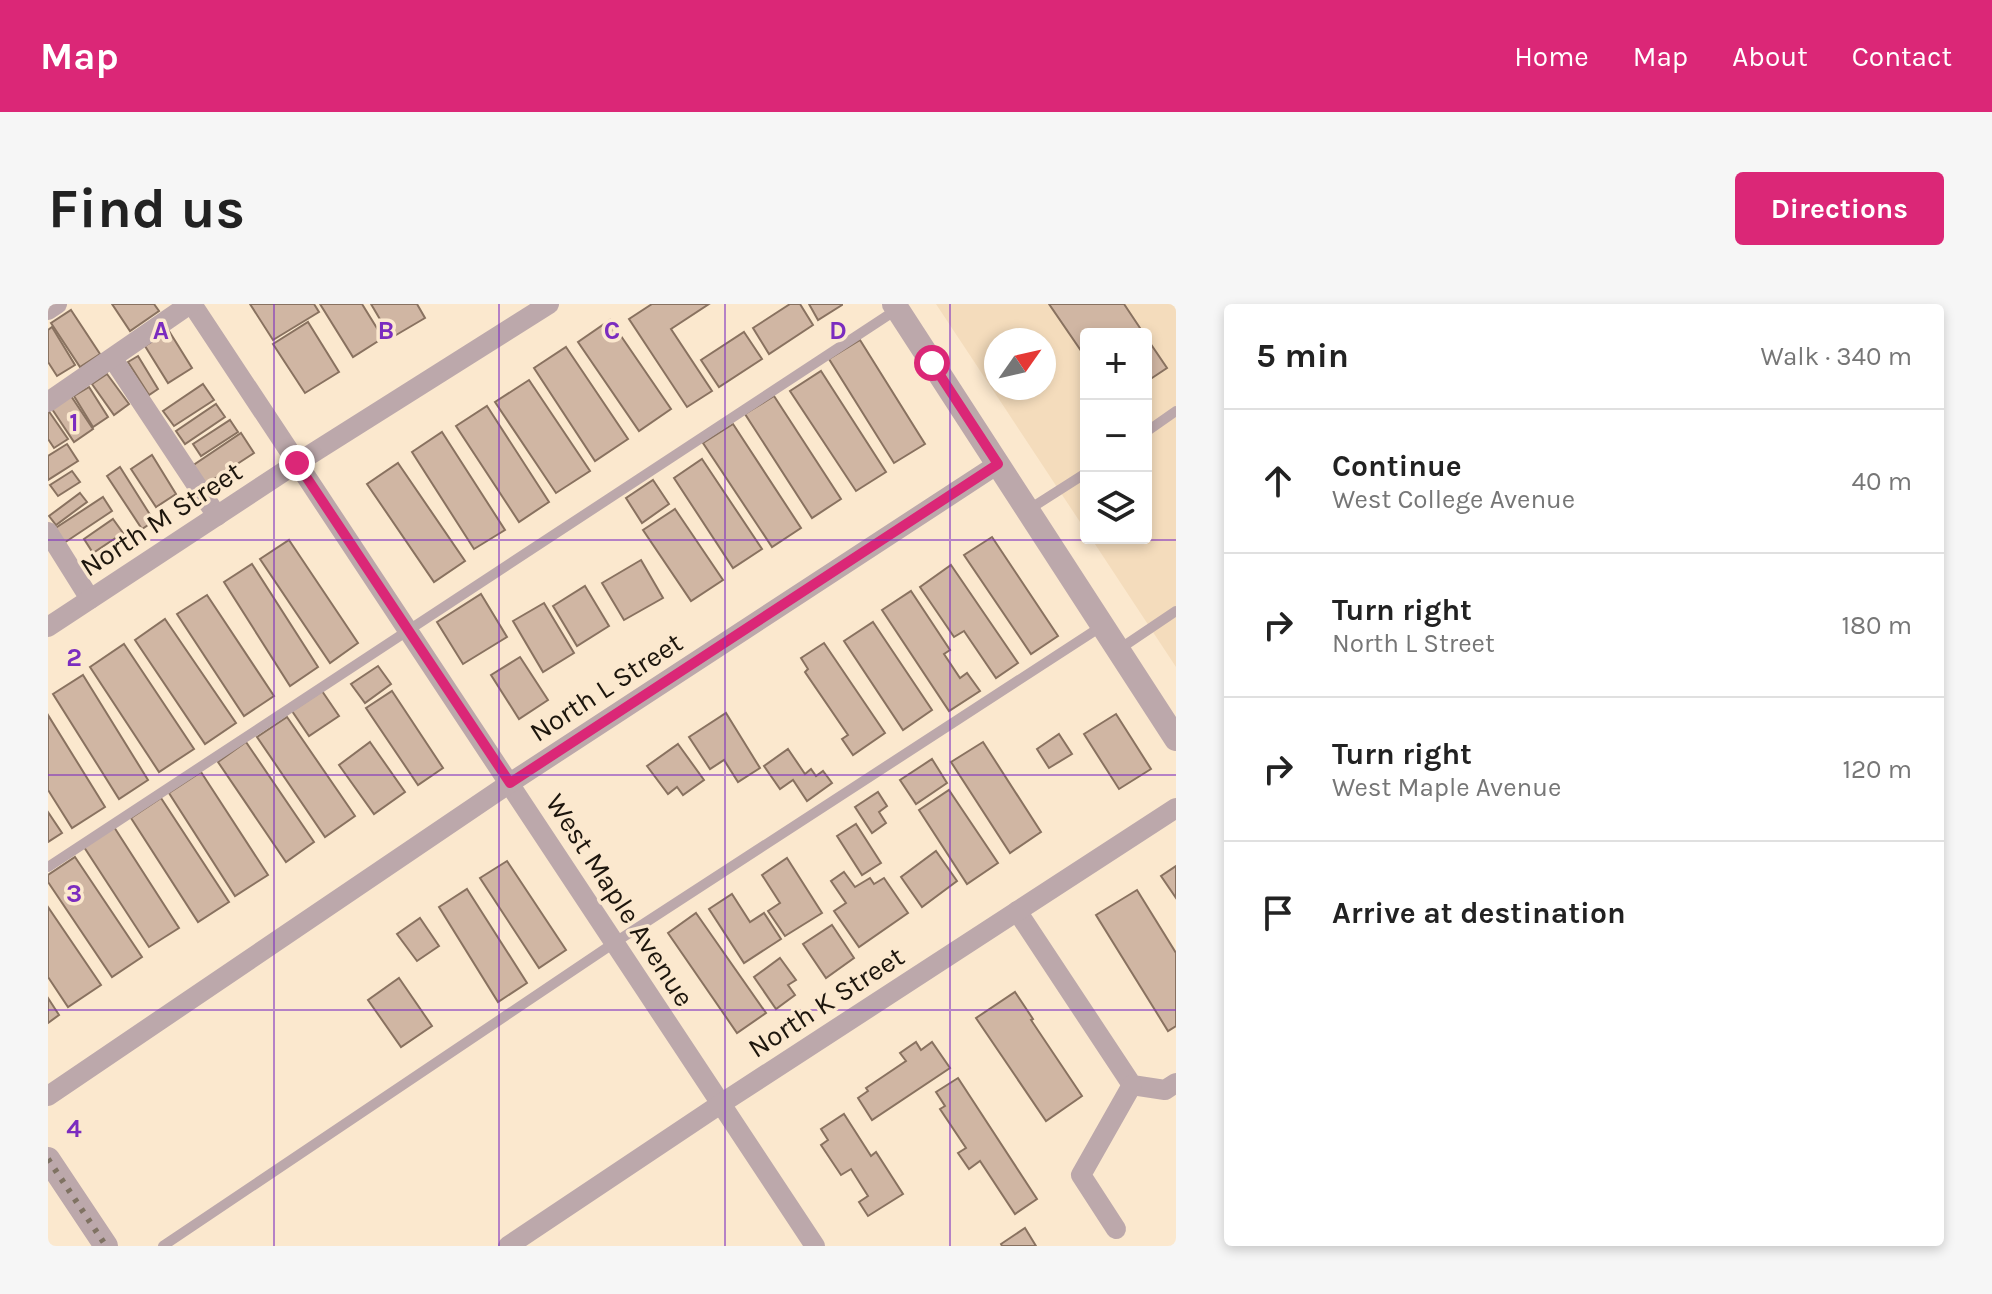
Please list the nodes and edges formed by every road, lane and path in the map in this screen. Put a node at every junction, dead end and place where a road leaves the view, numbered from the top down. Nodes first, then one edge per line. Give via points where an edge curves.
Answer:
1 (57, 304) edge
2 (191, 304) edge
3 (549, 304) edge
4 (896, 306) edge
5 (48, 310) edge
6 (113, 359) junction
7 (48, 402) edge
8 (1176, 411) edge
9 (1152, 428) edge
10 (297, 463) junction
11 (998, 464) junction
12 (1080, 477) edge
13 (1028, 510) junction
14 (217, 516) junction
15 (48, 532) edge
16 (90, 599) junction
17 (1176, 611) edge
18 (1102, 626) junction
19 (48, 627) edge
20 (407, 629) junction
21 (1118, 650) junction
22 (1176, 739) edge
23 (510, 783) junction
24 (1176, 808) edge
25 (48, 867) edge
26 (1017, 911) junction
27 (614, 943) junction
28 (1176, 1083) edge
29 (1132, 1085) junction
30 (48, 1096) edge
31 (719, 1105) junction
32 (48, 1159) edge
33 (1116, 1229) dead end
34 (106, 1246) edge
35 (163, 1246) edge
36 (508, 1246) edge
37 (815, 1246) edge

1 - 5 street
2 - 6 street
2 - 10 street, West Maple Avenue
3 - 10 street, North M Street
4 - 11 street
4 - 20 lane
6 - 7 street
6 - 14 street
8 - 9 lane
10 - 14 street, North M Street
10 - 20 street, West Maple Avenue
11 - 13 street
11 - 23 street, North L Street
12 - 13 lane
13 - 18 street
14 - 16 street, North M Street
15 - 16 street
16 - 19 street, North M Street
17 - 21 lane
18 - 21 street
18 - 27 lane
20 - 23 street, West Maple Avenue
20 - 25 lane
21 - 22 street
23 - 27 street, West Maple Avenue
23 - 30 street, North L Street
24 - 26 street, North K Street
26 - 29 street
26 - 31 street, North K Street
27 - 31 street, West Maple Avenue
27 - 35 lane
28 - 29 street via 1165,1090
29 - 33 street via 1081,1175
31 - 36 street, North K Street
31 - 37 street, West Maple Avenue
32 - 34 street

